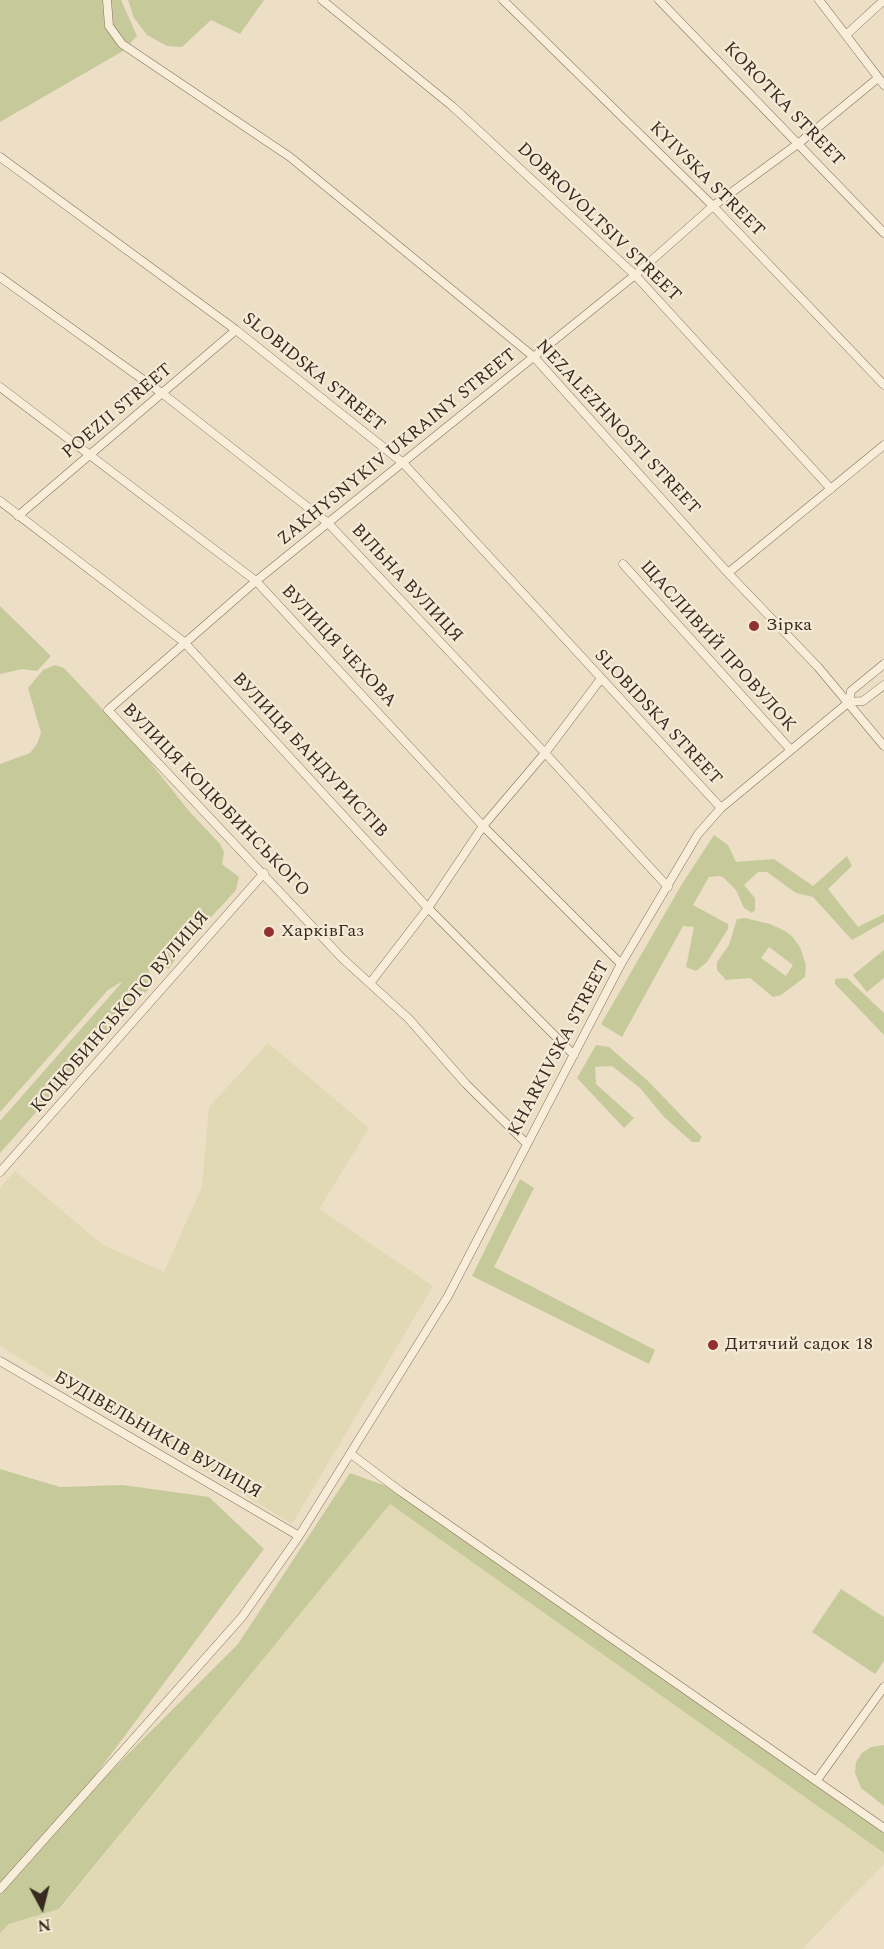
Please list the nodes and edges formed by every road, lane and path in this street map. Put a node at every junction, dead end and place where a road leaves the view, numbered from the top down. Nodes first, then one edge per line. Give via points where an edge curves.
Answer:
1 (107, 0) edge
2 (322, 0) edge
3 (503, 0) edge
4 (659, 0) edge
5 (819, 0) edge
6 (884, 0) edge
7 (846, 35) junction
8 (881, 82) edge
9 (799, 142) junction
10 (0, 157) edge
11 (713, 206) junction
12 (884, 233) edge
13 (635, 275) junction
14 (0, 276) edge
15 (236, 330) junction
16 (534, 357) junction
17 (884, 385) edge
18 (0, 387) edge
19 (163, 394) junction
20 (884, 445) edge
21 (92, 455) junction
22 (403, 463) junction
23 (831, 489) junction
24 (0, 501) edge
25 (18, 516) junction
26 (328, 523) junction
27 (623, 564) dead end
28 (728, 573) junction
29 (256, 581) junction
30 (184, 642) junction
31 (884, 664) edge
32 (600, 680) junction
33 (884, 685) edge
34 (849, 702) junction
35 (108, 710) joint
36 (884, 746) edge
37 (790, 749) junction
38 (545, 753) junction
39 (721, 808) junction
40 (483, 826) junction
41 (264, 873) junction
42 (668, 887) junction
43 (428, 908) junction
44 (621, 964) junction
45 (371, 982) junction
46 (574, 1055) junction
47 (527, 1144) junction
48 (0, 1172) edge
49 (0, 1361) edge
50 (351, 1454) junction
51 (299, 1536) junction
52 (884, 1687) edge
53 (817, 1780) junction
54 (884, 1828) edge
55 (0, 1889) edge

1 - 16 street, NEZALEZHNOSTI STREET via 109,26 122,44 290,157
2 - 13 street, DOBROVOLTSIV STREET via 452,106
3 - 11 street, KYIVSKA STREET
4 - 9 street, KOROTKA STREET
5 - 7 street
6 - 7 street
7 - 8 street
8 - 9 street, ZAKHYSNYKIV UKRAINY STREET
9 - 11 street, ZAKHYSNYKIV UKRAINY STREET
9 - 12 street, KOROTKA STREET
10 - 15 street, SLOBIDSKA STREET
11 - 13 street, ZAKHYSNYKIV UKRAINY STREET
11 - 17 street, KYIVSKA STREET
13 - 16 street, ZAKHYSNYKIV UKRAINY STREET
13 - 23 street, DOBROVOLTSIV STREET
14 - 19 street, ВІЛЬНА ВУЛИЦЯ
15 - 19 street, POEZII STREET
15 - 22 street, SLOBIDSKA STREET
16 - 22 street, ZAKHYSNYKIV UKRAINY STREET
16 - 28 street, NEZALEZHNOSTI STREET
18 - 21 street, ВУЛИЦЯ ЧЕХОВА
19 - 21 street, POEZII STREET
19 - 26 street, ВІЛЬНА ВУЛИЦЯ
20 - 23 street
21 - 25 street, POEZII STREET
21 - 29 street, ВУЛИЦЯ ЧЕХОВА
22 - 26 street, ZAKHYSNYKIV UKRAINY STREET
22 - 32 street, SLOBIDSKA STREET
23 - 28 street
24 - 25 street, ВУЛИЦЯ БАНДУРИСТІВ
25 - 30 street, ВУЛИЦЯ БАНДУРИСТІВ
26 - 29 street, ZAKHYSNYKIV UKRAINY STREET
26 - 38 street, ВІЛЬНА ВУЛИЦЯ
27 - 37 street, ЩАСЛИВИЙ ПРОВУЛОК
28 - 34 street, NEZALEZHNOSTI STREET
29 - 30 street, ZAKHYSNYKIV UKRAINY STREET
29 - 40 street, ВУЛИЦЯ ЧЕХОВА
30 - 35 street, ZAKHYSNYKIV UKRAINY STREET
30 - 43 street, ВУЛИЦЯ БАНДУРИСТІВ
31 - 34 street, KHARKIVSKA STREET via 851,691
32 - 38 street
32 - 39 street, SLOBIDSKA STREET
33 - 34 street, KHARKIVSKA STREET via 863,701
34 - 36 street, NEZALEZHNOSTI STREET
34 - 37 street, KHARKIVSKA STREET
35 - 41 street, ВУЛИЦЯ КОЦЮБИНСЬКОГО
37 - 39 street, KHARKIVSKA STREET
38 - 40 street
38 - 42 street, ВІЛЬНА ВУЛИЦЯ
39 - 42 street, KHARKIVSKA STREET via 698,834
40 - 43 street
40 - 44 street, ВУЛИЦЯ ЧЕХОВА
41 - 45 street, ВУЛИЦЯ КОЦЮБИНСЬКОГО via 343,958
41 - 48 street, КОЦЮБИНСЬКОГО ВУЛИЦЯ
42 - 44 street, KHARKIVSKA STREET
43 - 45 street
43 - 46 street, ВУЛИЦЯ БАНДУРИСТІВ
44 - 46 street, KHARKIVSKA STREET
45 - 47 street, ВУЛИЦЯ КОЦЮБИНСЬКОГО
46 - 47 street, KHARKIVSKA STREET
47 - 50 street, KHARKIVSKA STREET via 448,1296
49 - 51 street, БУДІВЕЛЬНИКІВ ВУЛИЦЯ
50 - 51 street, KHARKIVSKA STREET
50 - 53 street
51 - 55 street, KHARKIVSKA STREET via 242,1617
52 - 53 street
53 - 54 street

